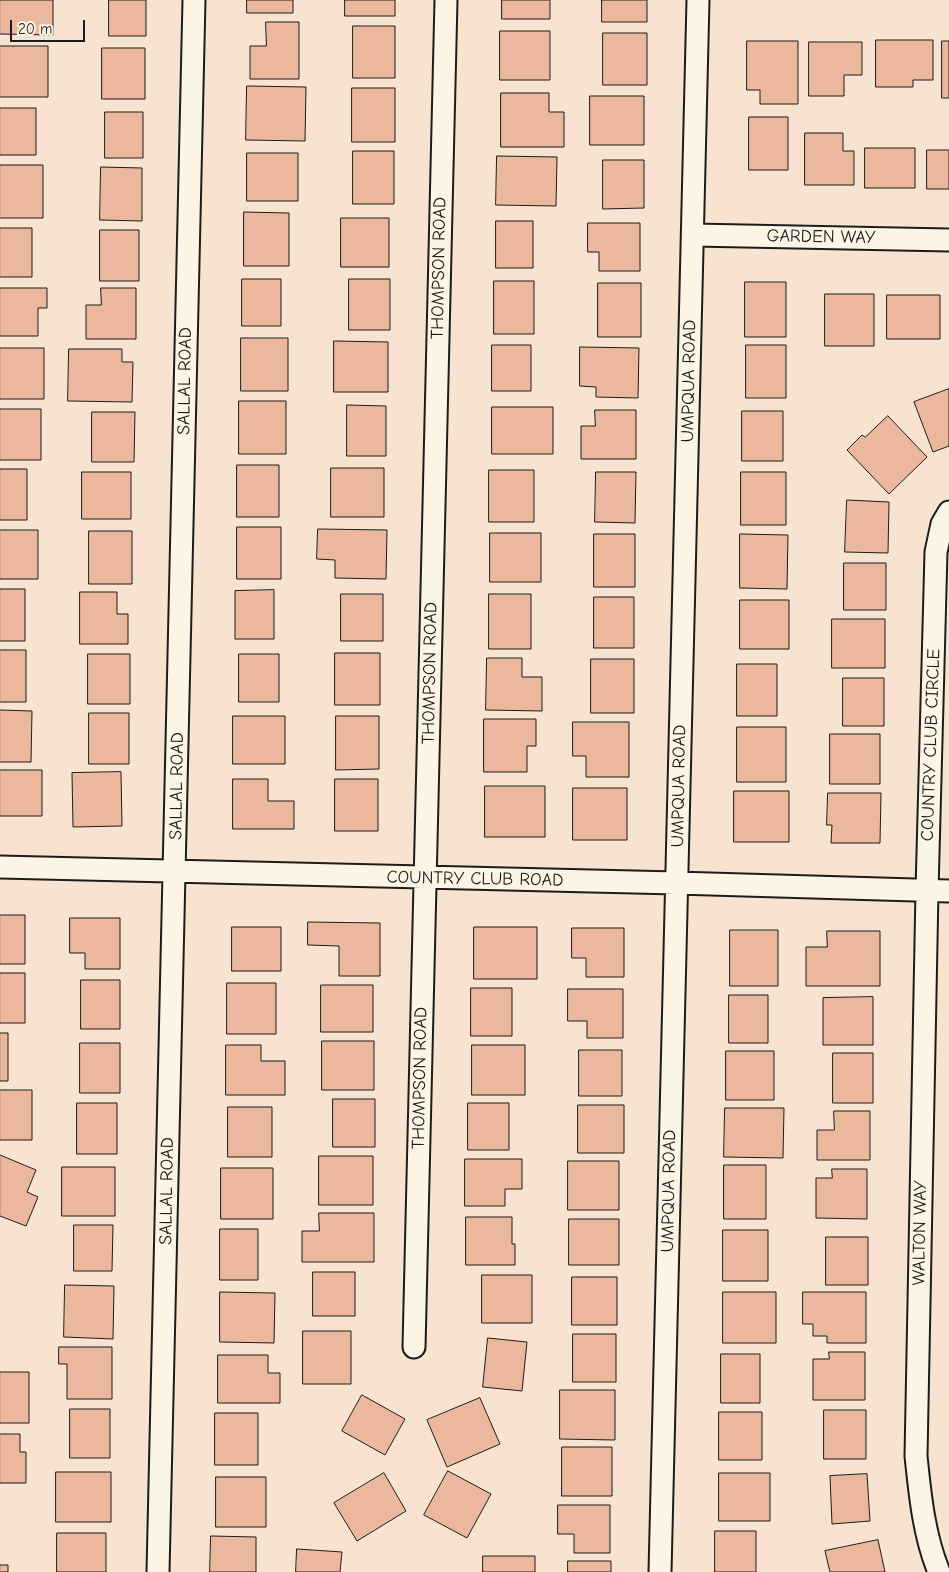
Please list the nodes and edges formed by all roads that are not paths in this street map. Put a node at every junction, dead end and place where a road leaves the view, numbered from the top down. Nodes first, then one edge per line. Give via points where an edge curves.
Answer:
1 (194, 0) edge
2 (446, 0) edge
3 (698, 0) edge
4 (693, 235) junction
5 (949, 240) edge
6 (949, 512) edge
7 (0, 868) edge
8 (175, 872) junction
9 (425, 878) junction
10 (676, 883) junction
11 (927, 891) junction
12 (949, 891) edge
13 (414, 1347) dead end
14 (158, 1572) edge
15 (660, 1572) edge
16 (939, 1572) edge

1 - 8 street, SALLAL ROAD
2 - 9 street, THOMPSON ROAD
3 - 4 street, UMPQUA ROAD
4 - 5 street, GARDEN WAY
4 - 10 street, UMPQUA ROAD
6 - 11 street, COUNTRY CLUB CIRCLE via 942,524 936,552
7 - 8 street, COUNTRY CLUB ROAD
8 - 9 street, COUNTRY CLUB ROAD
8 - 14 street, SALLAL ROAD
9 - 10 street, COUNTRY CLUB ROAD
9 - 13 street, THOMPSON ROAD
10 - 11 street, COUNTRY CLUB ROAD
10 - 15 street, UMPQUA ROAD
11 - 12 street, COUNTRY CLUB ROAD
11 - 16 street, WALTON WAY via 916,1456 928,1534

